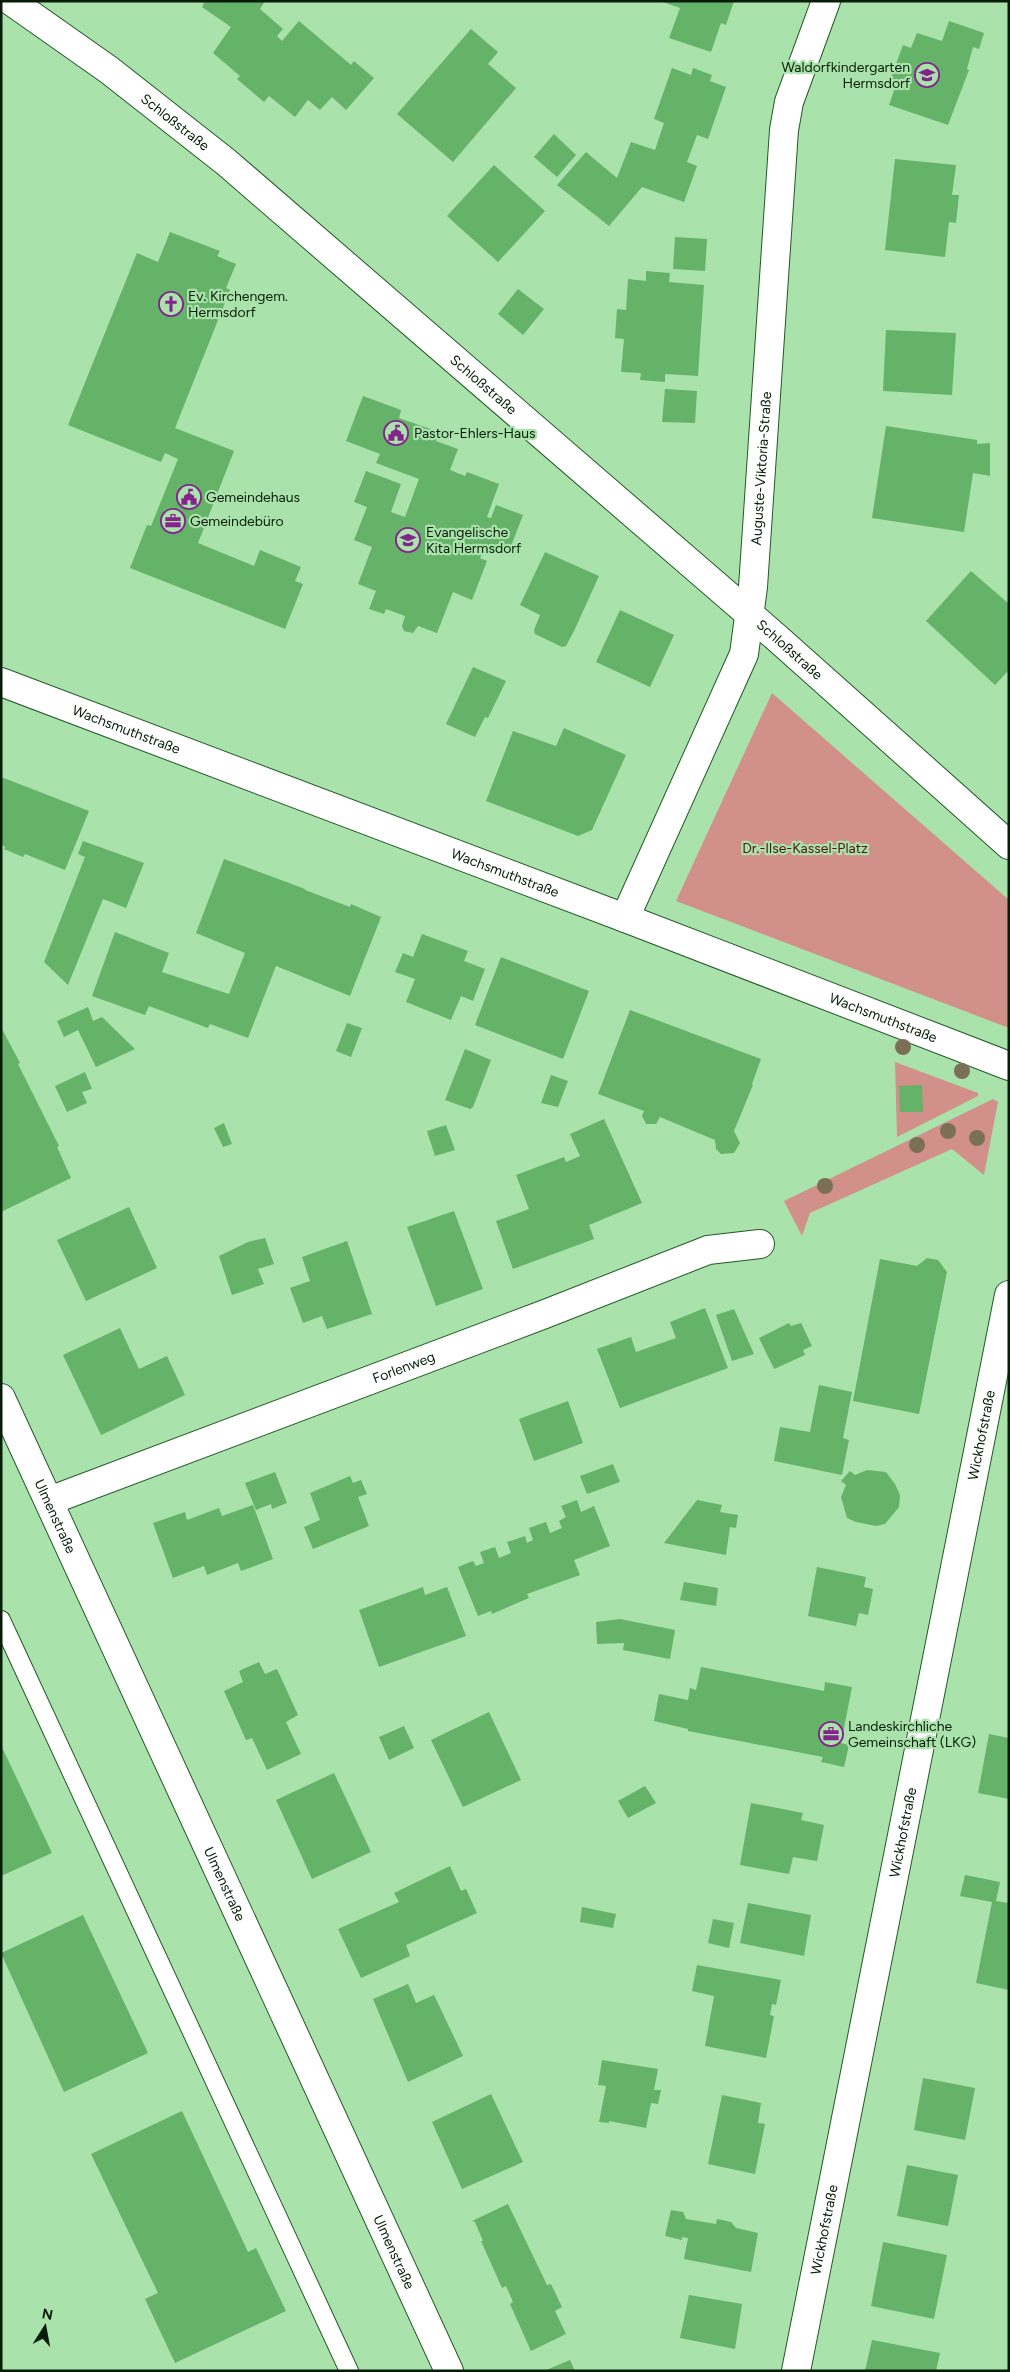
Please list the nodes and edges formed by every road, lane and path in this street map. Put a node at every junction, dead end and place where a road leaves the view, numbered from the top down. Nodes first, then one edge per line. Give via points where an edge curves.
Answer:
1 (11, 1) edge
2 (826, 1) edge
3 (749, 614) junction
4 (1, 682) edge
5 (1009, 845) edge
6 (625, 918) junction
7 (1009, 1066) edge
8 (760, 1244) dead end
9 (1009, 1295) edge
10 (1, 1398) edge
11 (49, 1501) junction
12 (1, 1620) edge
13 (350, 2371) edge
14 (449, 2371) edge
15 (796, 2371) edge

1 - 3 street, Schloßstraße via 108,70 226,162
2 - 3 street, Auguste-Viktoria-Straße via 789,102 784,130
3 - 5 street, Schloßstraße
3 - 6 street, Auguste-Viktoria-Straße via 744,654
4 - 6 street, Wachsmuthstraße
6 - 7 street, Wachsmuthstraße
8 - 11 street, Forlenweg via 708,1250
9 - 15 street, Wickhofstraße
10 - 11 street, Ulmenstraße
11 - 14 street, Ulmenstraße
12 - 13 lane

